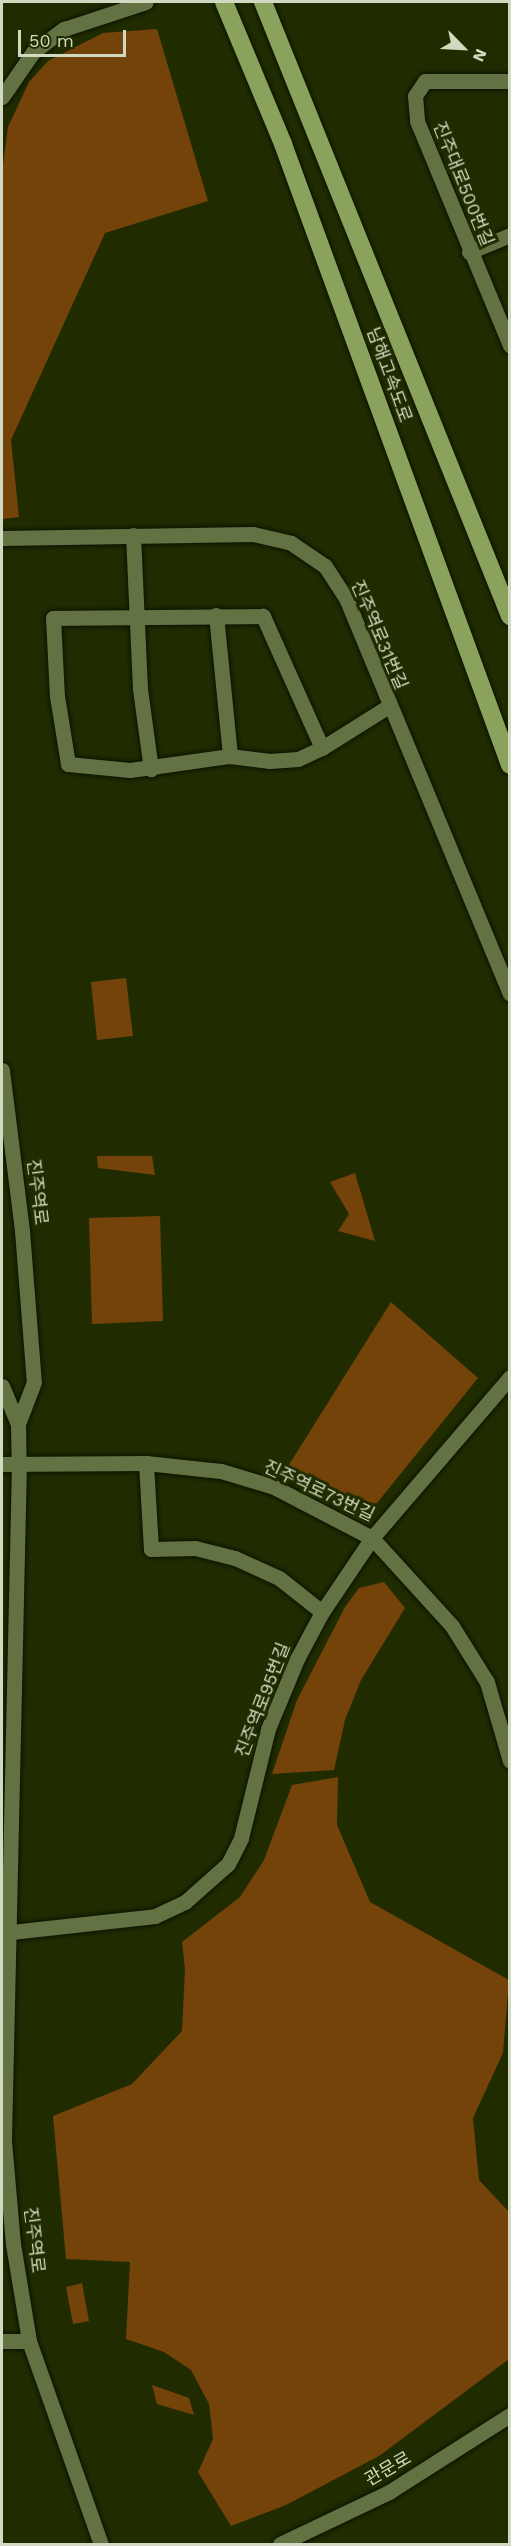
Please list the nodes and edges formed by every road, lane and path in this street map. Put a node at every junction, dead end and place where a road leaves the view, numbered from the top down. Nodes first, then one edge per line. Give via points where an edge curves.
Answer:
1 (146, 2) edge
2 (224, 2) edge
3 (263, 2) edge
4 (509, 81) edge
5 (2, 97) edge
6 (510, 235) edge
7 (469, 252) junction
8 (510, 346) edge
9 (133, 535) junction
10 (2, 538) edge
11 (216, 615) junction
12 (135, 616) junction
13 (510, 616) edge
14 (389, 706) junction
15 (322, 748) junction
16 (230, 756) junction
17 (510, 765) edge
18 (151, 770) junction
19 (510, 993) edge
20 (2, 1070) edge
21 (510, 1377) edge
22 (2, 1386) edge
23 (18, 1424) junction
24 (19, 1463) junction
25 (146, 1463) junction
26 (2, 1464) edge
27 (372, 1538) junction
28 (322, 1612) junction
29 (510, 1761) edge
30 (5, 1933) edge
31 (3, 2141) edge
32 (29, 2341) junction
33 (2, 2342) edge
34 (510, 2415) edge
35 (101, 2544) edge
36 (280, 2544) edge

1 - 5 street via 64,29 33,52
2 - 17 highway, 남해고속도로 via 283,144
3 - 13 highway, 남해고속도로
4 - 7 street, 진주대로500번길 via 425,81 415,96 417,121
6 - 7 street
7 - 8 street, 진주대로500번길
9 - 10 street, 진주역로31번길
9 - 12 street
9 - 14 street, 진주역로31번길 via 253,534 291,543 325,566 346,598
11 - 12 street
11 - 15 street via 253,613 269,623
11 - 16 street
12 - 18 street
12 - 18 street via 53,618 57,696 68,764
14 - 15 street
14 - 19 street, 진주역로31번길
15 - 16 street via 298,759 270,761
16 - 18 street
20 - 23 street, 진주역로 via 22,1231 34,1382
21 - 27 street, 진주역로95번길
22 - 23 street, 진주역로
23 - 24 street, 진주역로
24 - 25 street, 진주역로73번길
24 - 26 street, 진주역로73번길
24 - 30 street, 진주역로
25 - 27 street, 진주역로73번길 via 221,1471 274,1487
25 - 28 street via 151,1549 195,1548 235,1558 279,1578
27 - 28 street, 진주역로95번길
27 - 29 street, 진주역로73번길 via 452,1626 487,1682
28 - 30 street, 진주역로95번길 via 268,1729 241,1838 228,1864 185,1902 155,1916
30 - 31 street, 진주역로
31 - 32 street, 진주역로 via 13,2244
32 - 33 street
32 - 35 street, 진주역로
34 - 36 street, 관문로 via 389,2492

